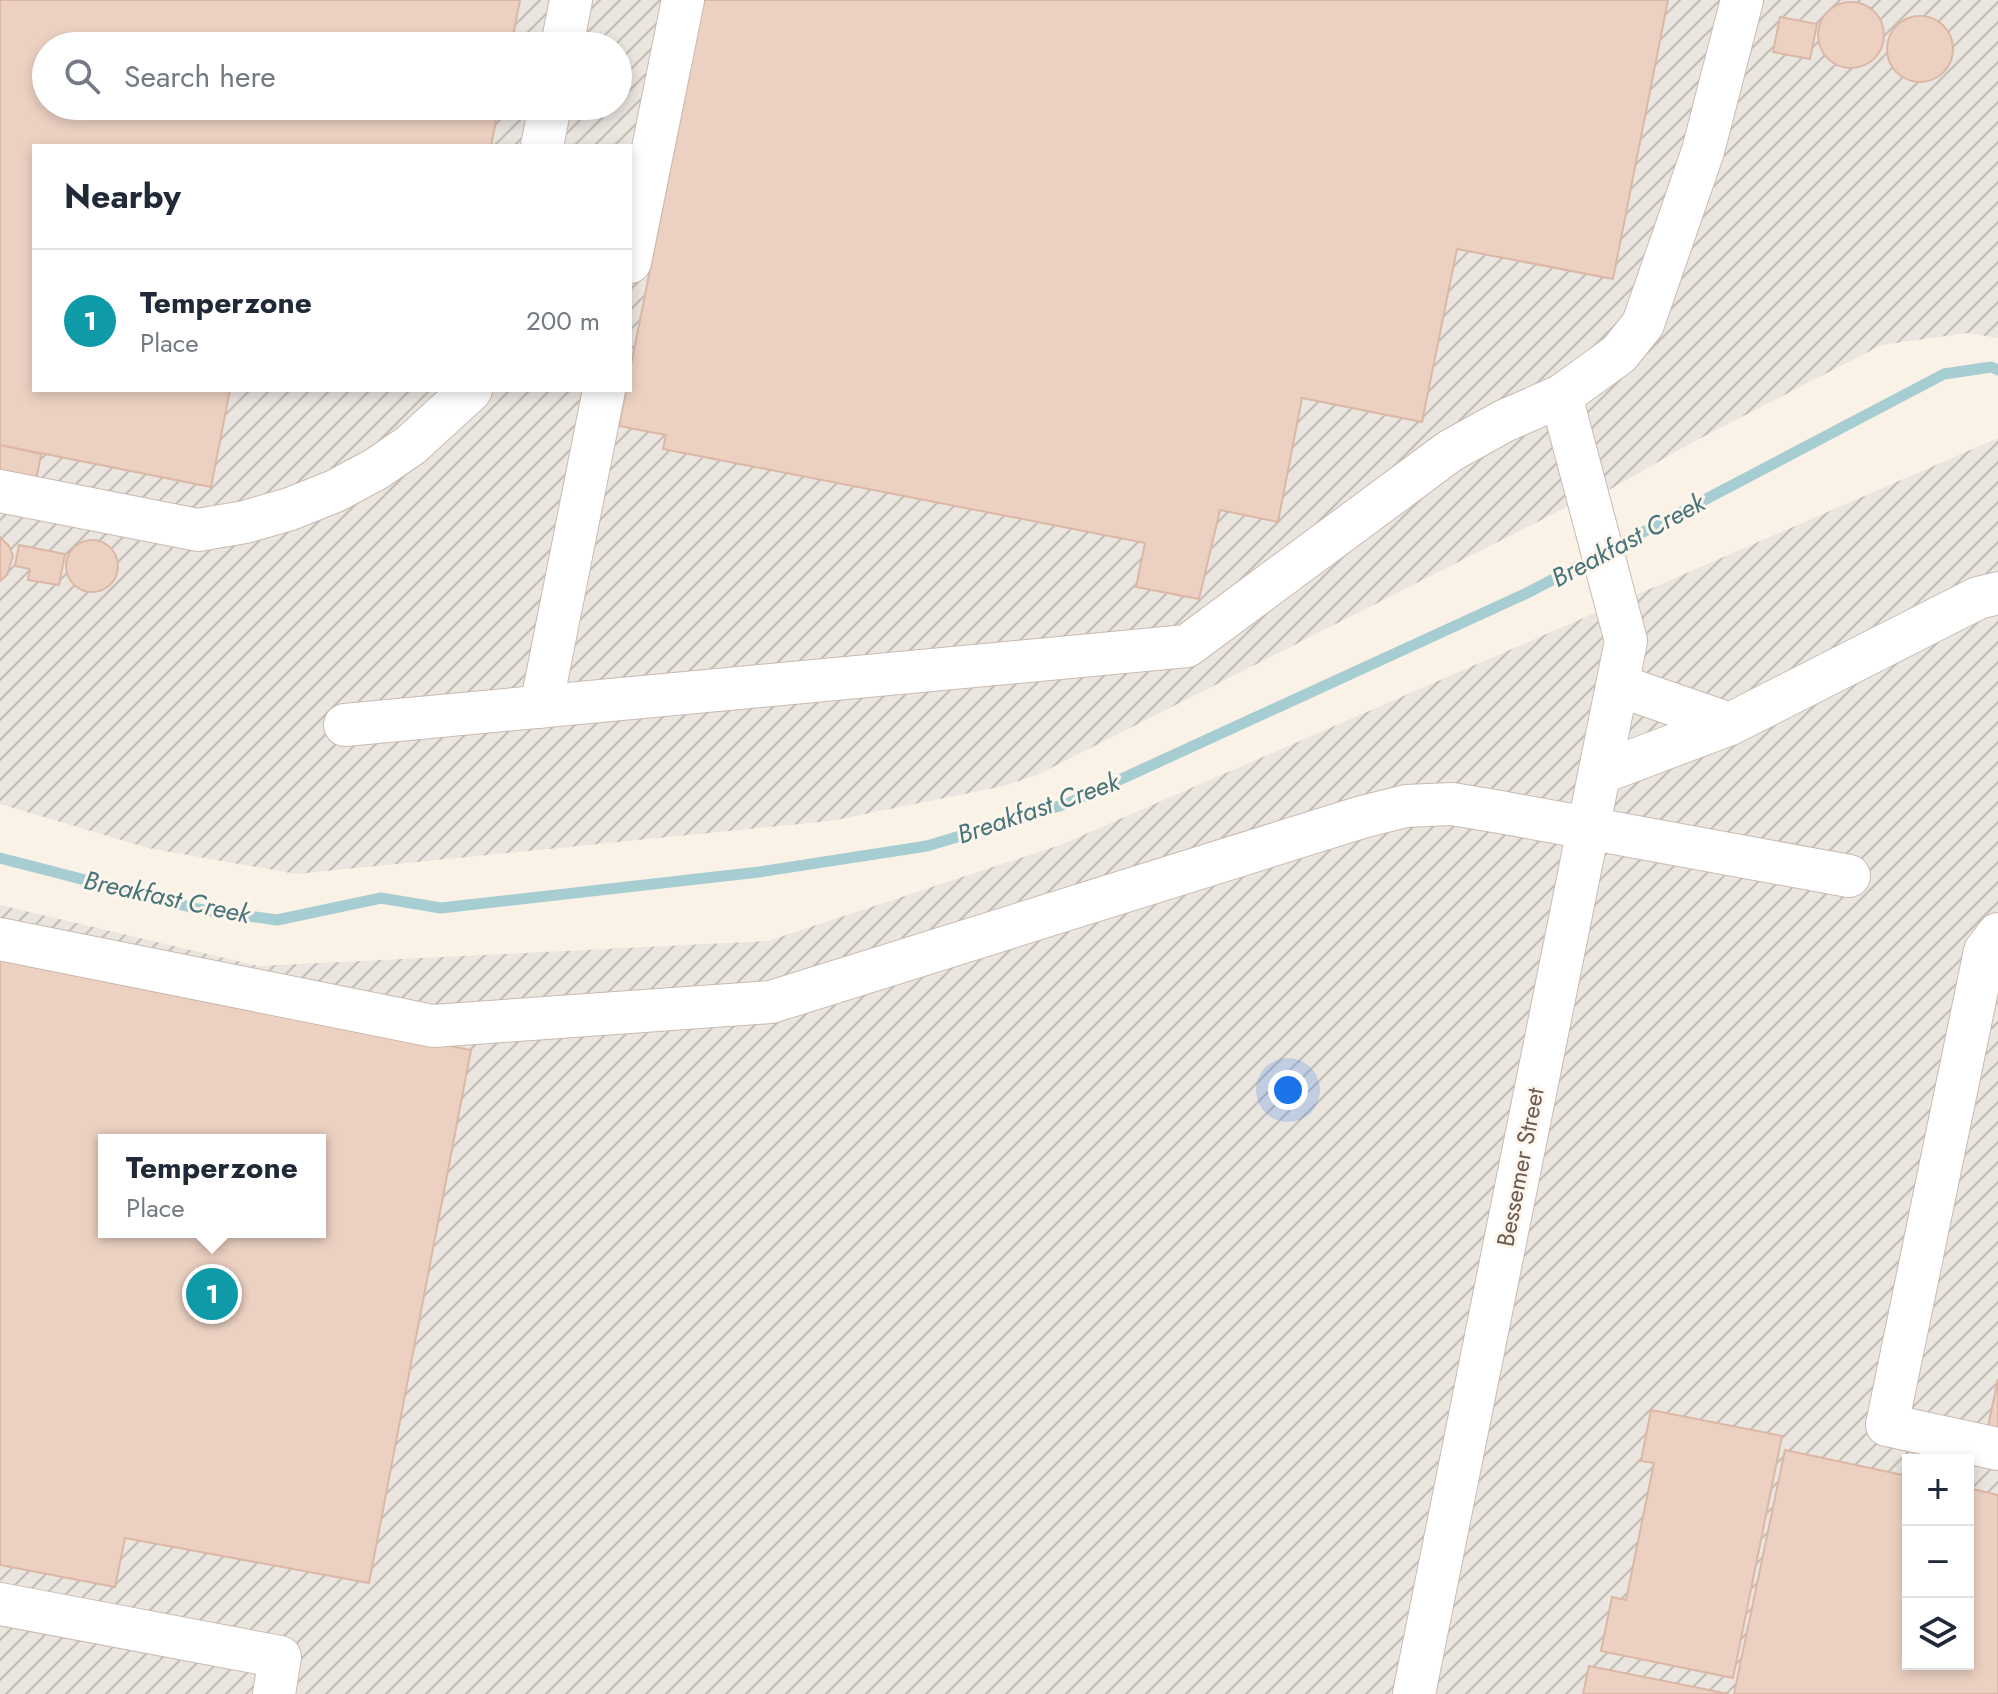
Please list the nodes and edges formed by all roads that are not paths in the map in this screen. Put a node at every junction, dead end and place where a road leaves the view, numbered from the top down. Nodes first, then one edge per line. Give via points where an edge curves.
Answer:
1 (571, 0) edge
2 (683, 0) edge
3 (1742, 0) edge
4 (565, 32) edge
5 (547, 120) edge
6 (542, 144) edge
7 (632, 252) edge
8 (469, 392) edge
9 (604, 392) edge
10 (1561, 396) junction
11 (0, 491) edge
12 (1998, 593) edge
13 (1617, 685) junction
14 (541, 707) junction
15 (1730, 724) junction
16 (345, 725) dead end
17 (1600, 773) junction
18 (1589, 828) junction
19 (1849, 876) dead end
20 (1998, 934) edge
21 (0, 939) edge
22 (1998, 1449) edge
23 (0, 1604) edge
24 (274, 1694) edge
25 (1414, 1694) edge

1 - 4 street
2 - 7 street
3 - 10 street via 1703,151 1643,324 1619,354
5 - 6 street
8 - 11 street via 376,469 335,491 245,522 198,530
9 - 14 street
10 - 13 street, Bessemer Street via 1626,641
10 - 14 street via 1450,451 1187,646
12 - 15 street via 1978,598
13 - 15 street
13 - 17 street, Bessemer Street
14 - 16 street
15 - 17 street
17 - 18 street, Bessemer Street
18 - 19 street
18 - 21 street via 1452,804 1406,806 771,1002 448,1025
18 - 25 street, Bessemer Street
20 - 22 street via 1985,951 1887,1425
23 - 24 street via 280,1657

